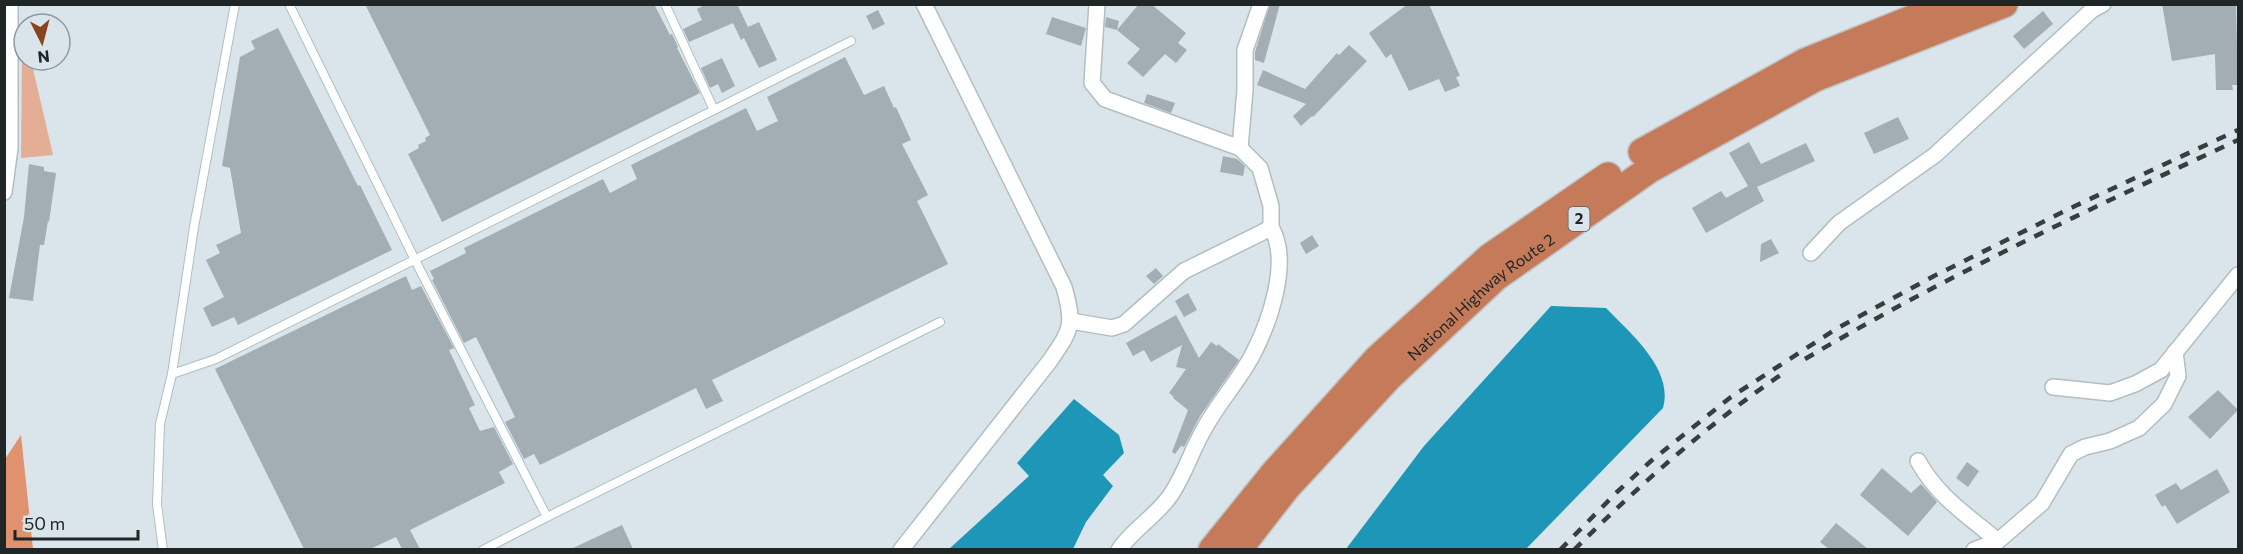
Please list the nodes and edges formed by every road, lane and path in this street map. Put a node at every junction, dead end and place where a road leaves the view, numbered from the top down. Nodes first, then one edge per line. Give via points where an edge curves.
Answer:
1 (10, 4) edge
2 (235, 4) edge
3 (289, 4) edge
4 (665, 4) edge
5 (924, 4) edge
6 (1097, 4) edge
7 (1261, 4) edge
8 (1949, 4) edge
9 (2004, 4) edge
10 (2103, 4) edge
11 (851, 41) dead end
12 (714, 110) junction
13 (1240, 148) junction
14 (7, 165) edge
15 (4, 192) edge
16 (1270, 227) junction
17 (1810, 253) dead end
18 (415, 260) junction
19 (2238, 275) edge
20 (940, 321) dead end
21 (1071, 321) junction
22 (2175, 352) junction
23 (172, 374) junction
24 (2053, 387) dead end
25 (1918, 461) dead end
26 (548, 517) junction
27 (1998, 541) junction
28 (163, 549) edge
29 (483, 549) edge
30 (901, 549) edge
31 (1119, 549) edge
32 (1212, 549) edge
33 (1238, 549) edge
34 (1974, 549) edge

1 - 14 street
2 - 23 lane
3 - 18 lane
4 - 12 lane
5 - 21 street via 1064,288
6 - 13 street via 1092,83 1105,99
7 - 13 street via 1245,50
8 - 32 highway, National Highway Route 2 / 2 via 1804,62 1645,150 1490,257 1377,359
9 - 33 highway, National Highway Route 2 / 2 via 1815,78 1650,169 1506,270 1388,378 1287,487
10 - 17 street via 1935,155 1839,223
11 - 12 lane
12 - 18 lane
13 - 16 street via 1260,168 1271,206
14 - 15 street
16 - 21 street via 1185,272 1124,324 1112,328
16 - 31 street via 1278,244 1279,279 1252,356 1203,431 1170,496
18 - 23 lane via 216,359
18 - 26 lane
19 - 22 street
20 - 26 lane
21 - 30 street via 1068,334 1049,362
22 - 24 street via 2162,369 2110,393
22 - 27 street via 2178,376 2164,404 2139,428 2071,454 2042,502
23 - 28 lane via 160,424 157,504
25 - 27 street via 1940,494
26 - 29 lane
27 - 34 street

